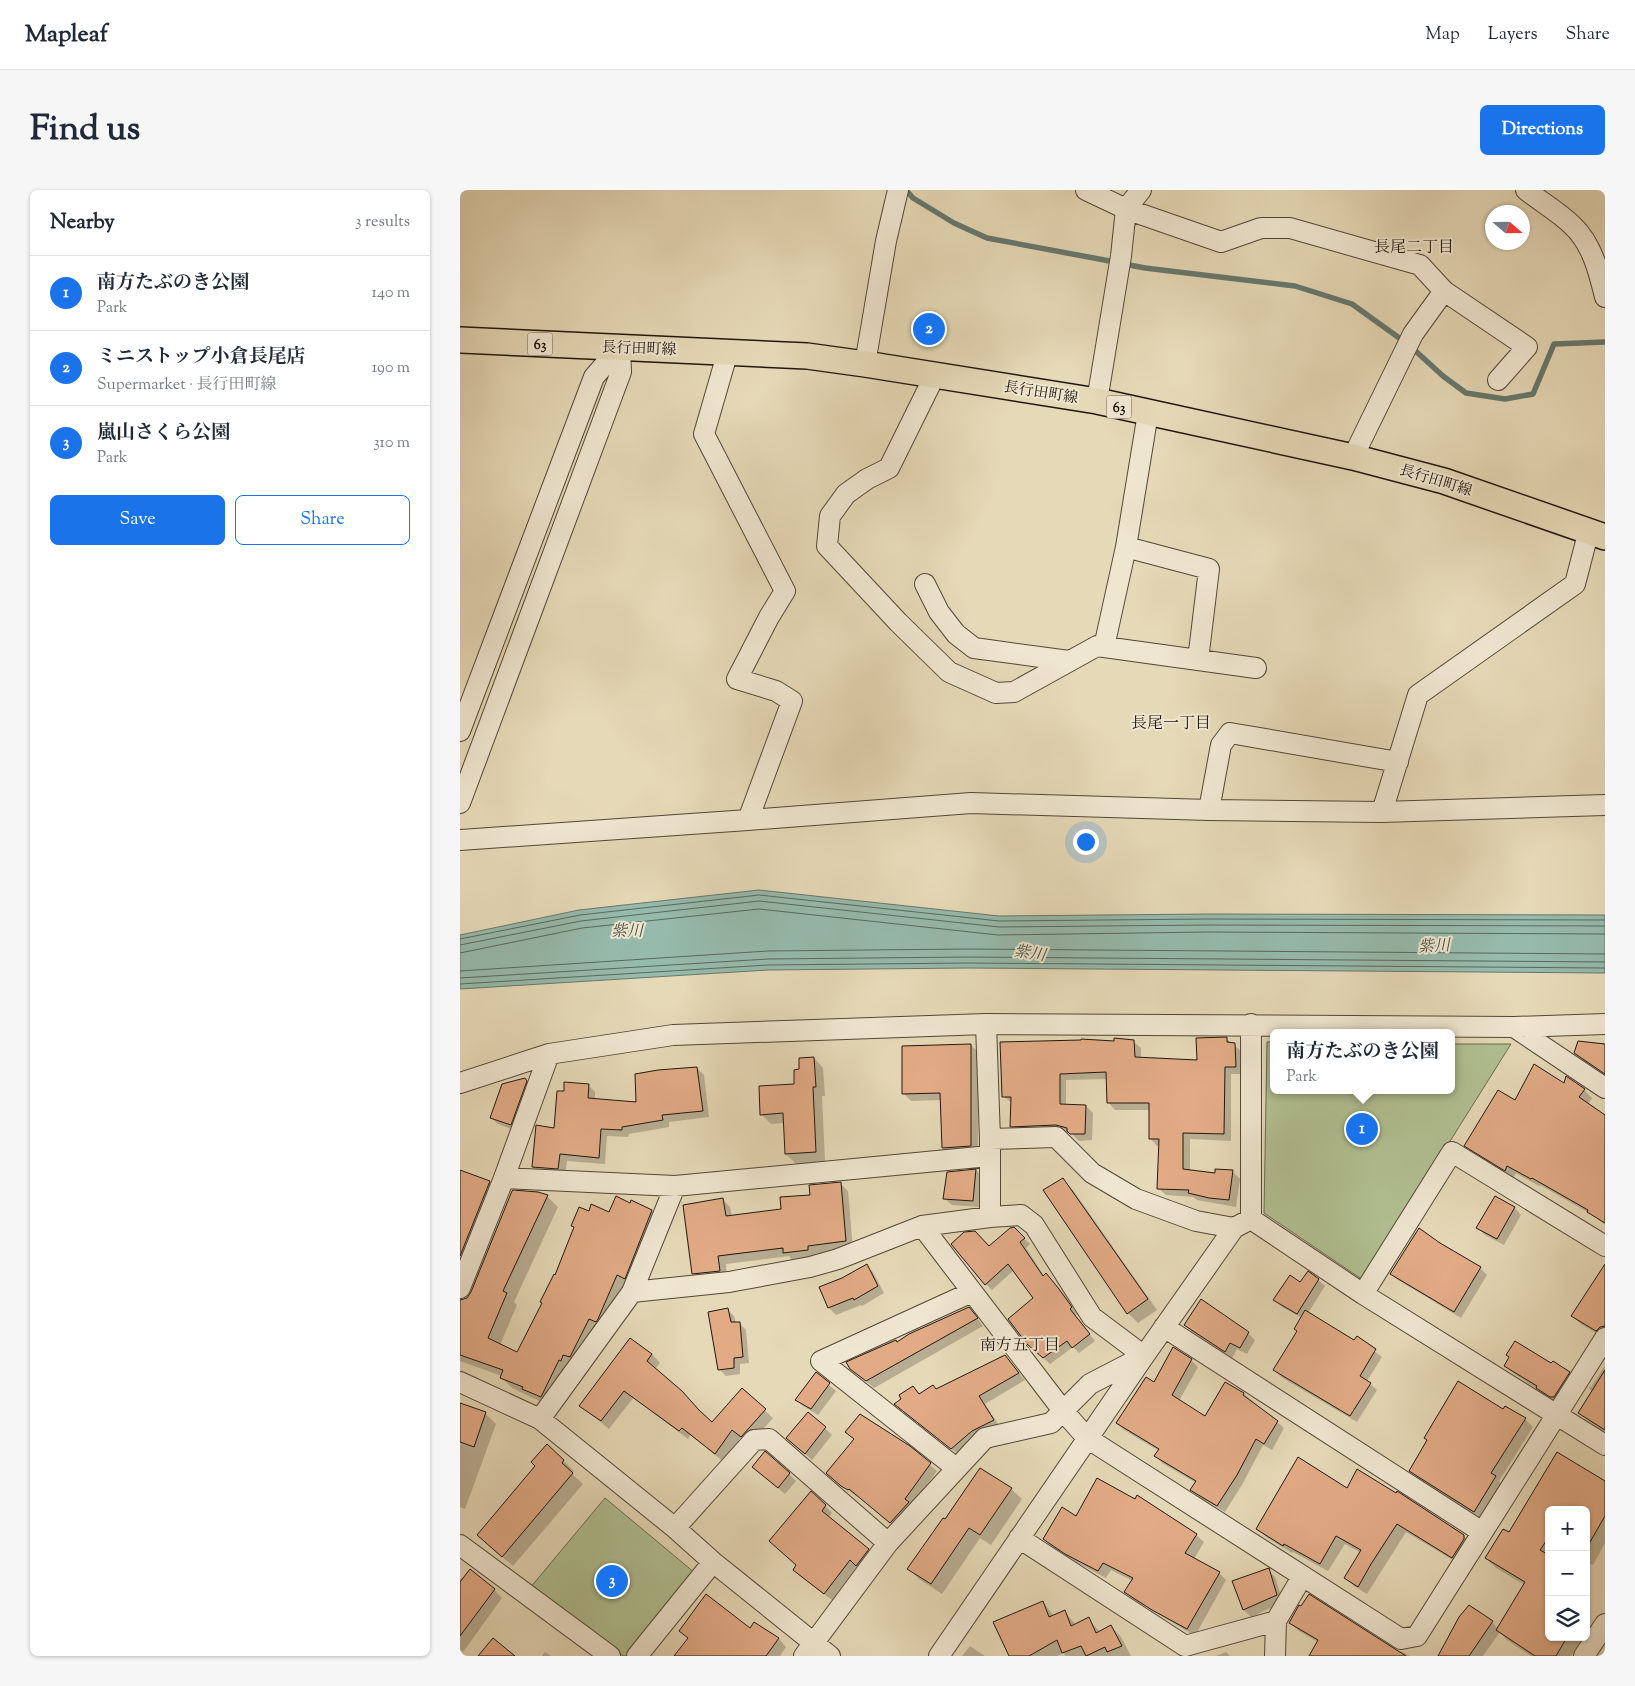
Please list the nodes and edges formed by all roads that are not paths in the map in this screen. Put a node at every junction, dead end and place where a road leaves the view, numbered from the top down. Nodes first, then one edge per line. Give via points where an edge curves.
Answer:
1 (1086, 190) edge
2 (1141, 190) edge
3 (1526, 190) edge
4 (892, 192) edge
5 (1126, 209) junction
6 (1444, 291) junction
7 (1605, 297) edge
8 (460, 340) edge
9 (620, 348) junction
10 (728, 351) junction
11 (865, 364) junction
12 (935, 375) junction
13 (1498, 380) dead end
14 (1097, 402) junction
15 (1148, 413) junction
16 (1354, 457) junction
17 (1597, 534) edge
18 (1126, 547) junction
19 (925, 584) dead end
20 (1104, 647) junction
21 (1198, 660) junction
22 (1069, 662) junction
23 (1256, 668) dead end
24 (460, 730) edge
25 (1398, 762) junction
26 (460, 802) edge
27 (1605, 805) edge
28 (1209, 810) junction
29 (1382, 812) junction
30 (748, 820) junction
31 (460, 840) edge
32 (986, 1024) junction
33 (1251, 1024) junction
34 (1605, 1024) edge
35 (1514, 1027) junction
36 (549, 1054) junction
37 (460, 1083) edge
38 (1605, 1088) edge
39 (989, 1148) junction
40 (504, 1178) junction
41 (675, 1186) junction
42 (990, 1217) junction
43 (1242, 1223) junction
44 (922, 1226) junction
45 (1605, 1246) edge
46 (460, 1288) edge
47 (632, 1292) junction
48 (972, 1292) junction
49 (1363, 1294) junction
50 (1164, 1327) junction
51 (1605, 1338) edge
52 (1144, 1356) junction
53 (460, 1382) edge
54 (1064, 1412) junction
55 (1557, 1415) junction
56 (540, 1419) junction
57 (1088, 1438) junction
58 (1605, 1445) edge
59 (956, 1468) junction
60 (674, 1528) junction
61 (1482, 1532) junction
62 (1019, 1538) junction
63 (888, 1543) junction
64 (460, 1545) edge
65 (713, 1562) junction
66 (1302, 1577) junction
67 (1276, 1621) junction
68 (1605, 1624) edge
69 (809, 1650) edge
70 (610, 1656) edge
71 (637, 1656) edge
72 (830, 1656) edge
73 (938, 1656) edge
74 (1275, 1656) edge
75 (1584, 1656) edge

1 - 5 street
2 - 5 street
3 - 7 street via 1574,226 1598,267
4 - 11 street
5 - 6 street via 1221,242 1261,228 1290,228 1420,266
5 - 14 street
6 - 13 street via 1527,347
6 - 16 street via 1413,334
8 - 9 main road, 長行田町線 / 63
9 - 10 main road, 長行田町線 / 63
9 - 24 street via 594,377
9 - 26 street via 621,372
10 - 11 main road, 長行田町線 / 63
10 - 30 street via 704,434 785,591 737,679 776,691 792,701
11 - 12 main road, 長行田町線 / 63
12 - 14 main road, 長行田町線 / 63
12 - 22 street via 889,468 846,494 830,516 827,546 949,672 996,693 1014,692
14 - 15 main road, 長行田町線 / 63
15 - 16 main road, 長行田町線 / 63
15 - 18 street
16 - 17 main road, 長行田町線 / 63 via 1444,481
17 - 25 street via 1575,584 1418,695
18 - 20 street
18 - 21 street via 1209,569
19 - 22 street via 939,612 956,634 974,648
20 - 21 street
20 - 22 street via 1097,646
21 - 23 street
25 - 28 street via 1230,733 1221,745
25 - 29 street
27 - 29 street
28 - 29 street
28 - 30 street via 971,803
30 - 31 street
32 - 33 street
32 - 36 street via 673,1035
32 - 39 street
33 - 35 street
33 - 43 street
34 - 35 street
35 - 38 street
36 - 37 street
36 - 40 street
39 - 41 street
39 - 42 street
39 - 43 street via 1056,1137 1092,1173 1136,1198 1196,1221
40 - 41 street
40 - 46 street
41 - 47 street
42 - 44 street
42 - 52 street via 1021,1216 1034,1225 1092,1317
43 - 49 street
43 - 50 street
44 - 47 street via 810,1267 729,1282
44 - 48 street
45 - 49 street via 1452,1152
47 - 56 street
48 - 54 street
48 - 59 street via 821,1361
49 - 55 street
50 - 52 street
50 - 61 street
51 - 55 street
52 - 54 street via 1090,1384
52 - 57 street
53 - 56 street
54 - 57 street
54 - 59 street via 1051,1423 985,1438
55 - 58 street
55 - 61 street
56 - 60 street
57 - 62 street
57 - 66 street
59 - 63 street
60 - 63 street via 754,1440 769,1439
60 - 65 street
61 - 66 street via 1417,1636 1401,1639
62 - 67 street via 1186,1646
62 - 73 street
63 - 69 street
64 - 70 street
65 - 69 street
65 - 71 street
66 - 67 street
67 - 74 street
68 - 75 street
69 - 72 street

